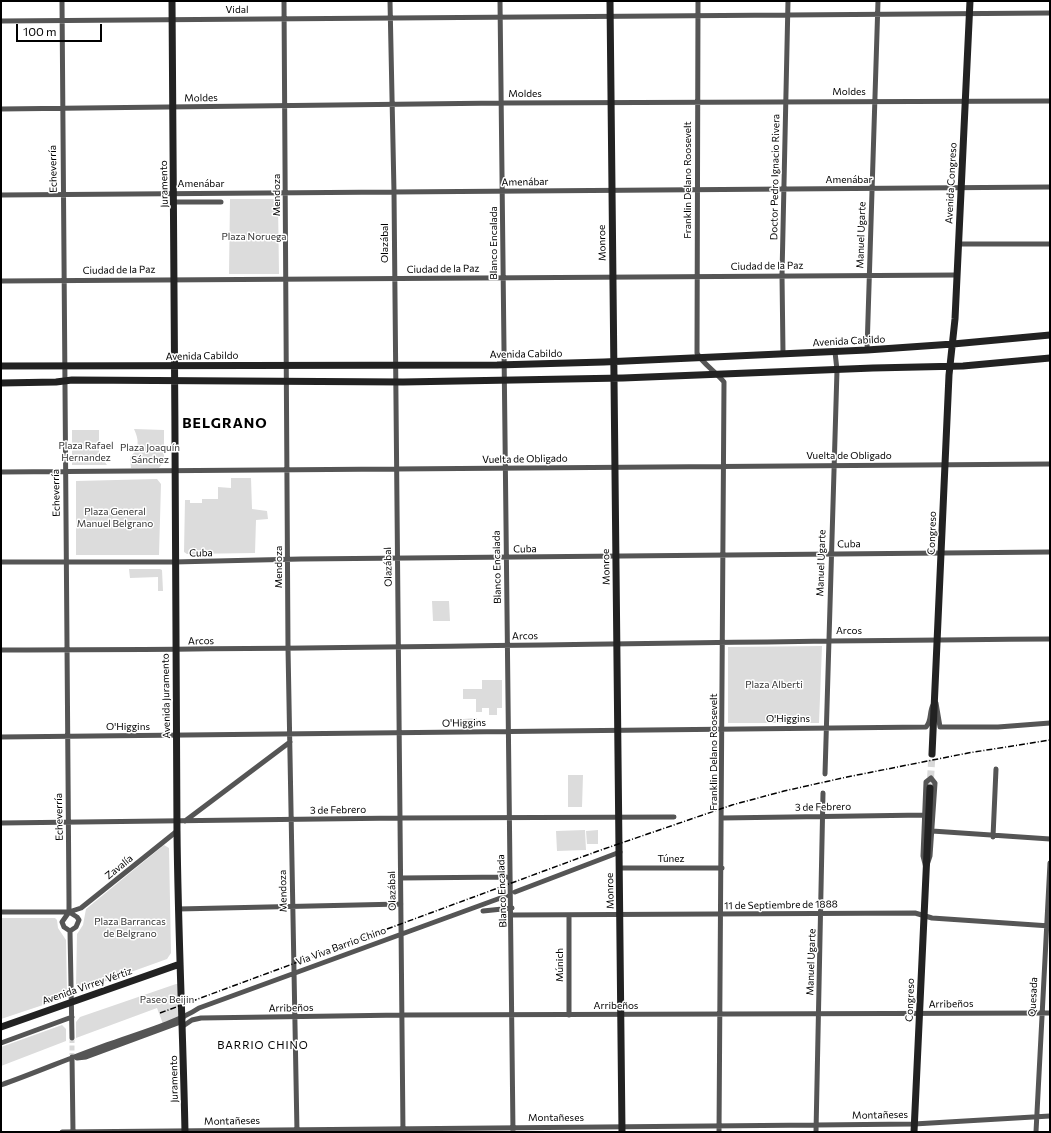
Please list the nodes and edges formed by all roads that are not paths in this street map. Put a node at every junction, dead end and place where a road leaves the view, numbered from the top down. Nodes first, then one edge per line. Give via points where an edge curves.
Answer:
1 (62, 1) edge
2 (172, 1) edge
3 (284, 1) edge
4 (390, 1) edge
5 (500, 1) edge
6 (610, 1) edge
7 (698, 1) edge
8 (788, 1) edge
9 (878, 1) edge
10 (970, 1) edge
11 (1050, 13) edge
12 (788, 14) junction
13 (878, 14) junction
14 (969, 14) junction
15 (610, 16) junction
16 (698, 16) junction
17 (501, 17) junction
18 (284, 19) junction
19 (390, 19) junction
20 (172, 20) junction
21 (1, 21) edge
22 (62, 21) junction
23 (786, 101) junction
24 (875, 101) junction
25 (1050, 101) edge
26 (966, 102) junction
27 (502, 103) junction
28 (611, 103) junction
29 (697, 103) junction
30 (285, 106) junction
31 (392, 106) junction
32 (173, 107) junction
33 (1, 109) edge
34 (61, 109) junction
35 (1050, 187) edge
36 (961, 188) junction
37 (785, 189) junction
38 (872, 189) junction
39 (612, 190) junction
40 (698, 190) junction
41 (502, 191) junction
42 (286, 192) junction
43 (394, 192) junction
44 (174, 193) junction
45 (63, 195) junction
46 (1, 196) edge
47 (174, 202) junction
48 (221, 202) dead end
49 (959, 244) junction
50 (1050, 244) edge
51 (868, 274) junction
52 (782, 275) junction
53 (957, 275) junction
54 (613, 276) junction
55 (698, 276) junction
56 (503, 277) junction
57 (394, 278) junction
58 (175, 279) junction
59 (286, 279) junction
60 (64, 280) junction
61 (1, 281) edge
62 (1050, 335) edge
63 (953, 344) junction
64 (867, 350) junction
65 (835, 352) junction
66 (782, 353) junction
67 (699, 358) junction
68 (1050, 358) edge
69 (614, 362) junction
70 (503, 364) junction
71 (286, 365) junction
72 (396, 365) junction
73 (1, 366) edge
74 (950, 366) junction
75 (64, 367) junction
76 (175, 368) junction
77 (837, 370) junction
78 (719, 375) junction
79 (614, 378) junction
80 (174, 380) junction
81 (64, 381) junction
82 (504, 381) junction
83 (286, 382) junction
84 (396, 382) junction
85 (1, 383) edge
86 (945, 464) junction
87 (1050, 464) edge
88 (834, 465) junction
89 (724, 466) junction
90 (615, 467) junction
91 (396, 469) junction
92 (505, 469) junction
93 (288, 470) junction
94 (1, 472) edge
95 (65, 472) junction
96 (174, 472) junction
97 (942, 552) junction
98 (1050, 552) edge
99 (830, 553) junction
100 (723, 554) junction
101 (616, 557) junction
102 (506, 558) junction
103 (397, 559) junction
104 (288, 560) junction
105 (1, 562) edge
106 (66, 562) junction
107 (174, 562) junction
108 (938, 639) junction
109 (1050, 639) edge
110 (828, 640) junction
111 (723, 641) junction
112 (617, 644) junction
113 (508, 645) junction
114 (398, 646) junction
115 (288, 648) junction
116 (1, 650) edge
117 (67, 650) junction
118 (175, 650) junction
119 (936, 700) junction
120 (1050, 723) edge
121 (926, 727) joint
122 (827, 728) junction
123 (723, 729) junction
124 (618, 730) junction
125 (508, 731) junction
126 (399, 733) junction
127 (290, 734) junction
128 (67, 736) junction
129 (176, 736) junction
130 (1, 737) edge
131 (290, 742) junction
132 (932, 754) tunnel mouth
133 (996, 769) dead end
134 (826, 774) dead end
135 (930, 788) tunnel mouth
136 (823, 793) dead end
137 (925, 815) junction
138 (619, 816) junction
139 (824, 816) junction
140 (674, 817) dead end
141 (400, 818) junction
142 (509, 818) junction
143 (722, 818) junction
144 (177, 820) junction
145 (292, 820) junction
146 (186, 821) junction
147 (68, 822) junction
148 (1, 823) edge
149 (177, 831) junction
150 (932, 832) junction
151 (992, 836) junction
152 (1050, 839) edge
153 (620, 852) junction
154 (1050, 863) edge
155 (620, 868) junction
156 (722, 868) junction
157 (926, 868) junction
158 (510, 877) junction
159 (401, 878) junction
160 (515, 892) dead end
161 (506, 896) dead end
162 (401, 904) junction
163 (293, 906) junction
164 (512, 908) junction
165 (178, 909) junction
166 (482, 911) dead end
167 (1, 912) edge
168 (69, 912) junction
169 (822, 913) junction
170 (621, 914) junction
171 (721, 914) junction
172 (512, 915) junction
173 (569, 915) junction
174 (924, 915) junction
175 (1048, 926) edge
176 (70, 931) junction
177 (402, 933) junction
178 (180, 964) junction
179 (294, 973) junction
180 (72, 1002) junction
181 (1042, 1012) junction
182 (1050, 1013) edge
183 (191, 1014) junction
184 (721, 1014) junction
185 (819, 1014) junction
186 (919, 1014) junction
187 (403, 1015) junction
188 (512, 1015) junction
189 (569, 1015) junction
190 (622, 1015) junction
191 (72, 1017) junction
192 (183, 1017) junction
193 (295, 1017) junction
194 (192, 1020) junction
195 (183, 1026) junction
196 (1, 1027) edge
197 (158, 1028) junction
198 (72, 1038) tunnel mouth
199 (1, 1042) edge
200 (110, 1045) junction
201 (72, 1057) junction
202 (1, 1085) edge
203 (1050, 1116) edge
204 (1037, 1117) junction
205 (914, 1124) junction
206 (719, 1126) junction
207 (816, 1126) junction
208 (622, 1129) edge
209 (297, 1130) edge
210 (403, 1130) edge
211 (513, 1130) edge
212 (185, 1131) edge
213 (62, 1132) edge
214 (73, 1132) edge
215 (719, 1132) edge
216 (816, 1132) edge
217 (914, 1132) edge
218 (1036, 1132) edge

1 - 22 street, Echeverría
2 - 20 main road, Juramento
3 - 18 street, Mendoza
4 - 19 street, Olazábal
5 - 17 street, Blanco Encalada
6 - 15 main road, Monroe
7 - 16 street, Franklin Delano Roosevelt
8 - 12 street, Doctor Pedro Ignacio Rivera
9 - 13 street, Manuel Ugarte
10 - 14 main road, Avenida Congreso
11 - 14 street, Vidal
12 - 13 street, Vidal
12 - 16 street, Vidal
12 - 23 street, Doctor Pedro Ignacio Rivera
13 - 14 street, Vidal
13 - 24 street, Manuel Ugarte
14 - 26 main road, Avenida Congreso
15 - 16 street, Vidal
15 - 17 street, Vidal
15 - 28 main road, Monroe
16 - 29 street, Franklin Delano Roosevelt
17 - 19 street, Vidal
17 - 27 street, Blanco Encalada
18 - 19 street, Vidal
18 - 20 street, Vidal
18 - 30 street, Mendoza
19 - 31 street, Olazábal
20 - 22 street, Vidal
20 - 32 main road, Juramento
21 - 22 street, Vidal
22 - 34 street, Echeverría
23 - 24 street, Moldes
23 - 29 street, Moldes
23 - 37 street, Doctor Pedro Ignacio Rivera
24 - 26 street, Moldes
24 - 38 street, Manuel Ugarte
25 - 26 street, Moldes
26 - 36 main road, Avenida Congreso
27 - 28 street, Moldes
27 - 31 street, Moldes
27 - 41 street, Blanco Encalada
28 - 29 street, Moldes
28 - 39 main road, Monroe
29 - 40 street, Franklin Delano Roosevelt
30 - 31 street, Moldes
30 - 32 street, Moldes
30 - 42 street, Mendoza
31 - 43 street, Olazábal
32 - 34 street, Moldes
32 - 44 main road, Juramento
33 - 34 street, Moldes
34 - 45 street, Echeverría
35 - 36 street, Amenábar
36 - 38 street, Amenábar
36 - 49 main road, Avenida Congreso
37 - 38 street, Amenábar
37 - 40 street, Amenábar
37 - 52 street, Doctor Pedro Ignacio Rivera
38 - 51 street, Manuel Ugarte
39 - 40 street, Amenábar
39 - 41 street, Amenábar
39 - 54 main road, Monroe
40 - 55 street, Franklin Delano Roosevelt
41 - 43 street, Amenábar
41 - 56 street, Blanco Encalada
42 - 43 street, Amenábar
42 - 44 street, Amenábar
42 - 59 street, Mendoza
43 - 57 street, Olazábal
44 - 45 street, Amenábar
44 - 47 main road, Juramento
45 - 46 street, Amenábar
45 - 60 street, Echeverría
47 - 48 street
47 - 58 main road, Juramento
49 - 50 street
49 - 53 main road, Avenida Congreso
51 - 52 street, Ciudad de la Paz
51 - 53 street, Ciudad de la Paz
51 - 64 street, Manuel Ugarte
52 - 55 street, Ciudad de la Paz
52 - 66 street, Doctor Pedro Ignacio Rivera
53 - 63 main road, Avenida Congreso
54 - 55 street, Ciudad de la Paz
54 - 56 street, Ciudad de la Paz
54 - 69 main road, Monroe
55 - 67 street, Franklin Delano Roosevelt
56 - 57 street, Ciudad de la Paz
56 - 70 street, Blanco Encalada
57 - 59 street, Ciudad de la Paz
57 - 72 street, Olazábal
58 - 59 street, Ciudad de la Paz
58 - 60 street, Ciudad de la Paz
58 - 76 main road, Juramento
59 - 71 street, Mendoza
60 - 61 street, Ciudad de la Paz
60 - 75 street, Echeverría
62 - 63 main road, Avenida Cabildo
63 - 64 main road, Avenida Cabildo
63 - 74 main road, Avenida Congreso
64 - 65 main road, Avenida Cabildo
65 - 66 main road, Avenida Cabildo
65 - 77 street, Manuel Ugarte
66 - 67 main road, Avenida Cabildo
67 - 69 main road, Avenida Cabildo
67 - 78 street
68 - 74 main road
69 - 70 main road, Avenida Cabildo
69 - 79 main road, Monroe
70 - 72 main road, Avenida Cabildo
70 - 82 street, Blanco Encalada
71 - 72 main road, Avenida Cabildo
71 - 76 main road, Avenida Cabildo
71 - 83 street, Mendoza
72 - 84 street, Olazábal
73 - 75 main road, Avenida Cabildo
74 - 77 main road
74 - 86 main road, Congreso
75 - 76 main road, Avenida Cabildo
75 - 81 street, Echeverría
76 - 80 main road, Avenida Juramento
77 - 78 main road
77 - 88 street, Manuel Ugarte
78 - 79 main road
78 - 89 street, Franklin Delano Roosevelt via 724,382
79 - 82 main road
79 - 90 main road, Monroe
80 - 81 main road
80 - 83 main road
80 - 96 main road, Avenida Juramento
81 - 85 main road
81 - 95 street, Echeverría
82 - 84 main road
82 - 92 street, Blanco Encalada
83 - 84 main road
83 - 93 street, Mendoza
84 - 91 street, Olazábal
86 - 87 street, Vuelta de Obligado
86 - 88 street, Vuelta de Obligado
86 - 97 main road, Congreso
88 - 89 street, Vuelta de Obligado
88 - 99 street, Manuel Ugarte
89 - 90 street, Vuelta de Obligado
89 - 100 street, Franklin Delano Roosevelt
90 - 92 street, Vuelta de Obligado
90 - 101 main road, Monroe
91 - 92 street, Vuelta de Obligado
91 - 93 street, Vuelta de Obligado
91 - 103 street, Olazábal
92 - 102 street, Blanco Encalada
93 - 96 street, Vuelta de Obligado
93 - 104 street, Mendoza
94 - 95 street, Vuelta de Obligado
95 - 96 street, Vuelta de Obligado
95 - 106 street, Echeverría
96 - 107 main road, Avenida Juramento
97 - 98 street, Cuba
97 - 99 street, Cuba
97 - 108 main road, Congreso
99 - 100 street, Cuba
99 - 110 street, Manuel Ugarte
100 - 101 street, Cuba
100 - 111 street, Franklin Delano Roosevelt
101 - 102 street, Cuba
101 - 112 main road, Monroe
102 - 103 street, Cuba
102 - 113 street, Blanco Encalada
103 - 104 street, Cuba
103 - 114 street, Olazábal
104 - 107 street, Cuba
104 - 115 street, Mendoza
105 - 106 street, Cuba
106 - 107 street, Cuba
106 - 117 street, Echeverría
107 - 118 main road, Avenida Juramento
108 - 109 street, Arcos
108 - 110 street, Arcos
108 - 119 main road, Congreso
110 - 111 street, Arcos
110 - 122 street, Manuel Ugarte
111 - 112 street, Arcos
111 - 123 street, Franklin Delano Roosevelt
112 - 113 street, Arcos
112 - 124 main road, Monroe
113 - 114 street, Arcos
113 - 125 street, Blanco Encalada
114 - 115 street, Arcos
114 - 126 street, Olazábal
115 - 118 street, Arcos
115 - 127 street, Mendoza
116 - 117 street, Arcos
117 - 118 street, Arcos
117 - 128 street, Echeverría
118 - 129 main road, Avenida Juramento
119 - 120 street, Congreso via 940,727 998,727
119 - 121 street, Congreso
119 - 132 main road, Congreso
121 - 122 street, O'Higgins
122 - 123 street, O'Higgins
122 - 134 street, Manuel Ugarte
123 - 124 street, O'Higgins
123 - 143 street, Franklin Delano Roosevelt
124 - 125 street, O'Higgins
124 - 138 main road, Monroe
125 - 126 street, O'Higgins
125 - 142 street, Blanco Encalada
126 - 127 street, O'Higgins
126 - 141 street, Olazábal
127 - 129 street, O'Higgins
127 - 131 street, Mendoza
128 - 129 street, O'Higgins
128 - 130 street, O'Higgins
128 - 147 street, Echeverría
129 - 144 main road, Avenida Juramento
131 - 145 street, Mendoza
131 - 146 street
133 - 151 street
135 - 157 main road, Congreso
136 - 139 street, Manuel Ugarte
137 - 139 street, 3 de Febrero
137 - 150 street, Congreso via 926,782 931,778 935,783
137 - 157 street, Congreso via 923,856
138 - 140 street, 3 de Febrero
138 - 142 street, 3 de Febrero
138 - 153 main road, Monroe
139 - 143 street, 3 de Febrero
139 - 169 street, Manuel Ugarte
141 - 142 street, 3 de Febrero
141 - 145 street, 3 de Febrero
141 - 159 street, Olazábal
142 - 158 street, Blanco Encalada
143 - 156 street, Franklin Delano Roosevelt
144 - 146 street, 3 de Febrero
144 - 147 street, 3 de Febrero
144 - 149 main road, Avenida Juramento
145 - 146 street, 3 de Febrero
145 - 163 street, Mendoza
147 - 148 street, 3 de Febrero
147 - 168 street, Echeverría
149 - 165 main road, Avenida Juramento
149 - 168 street, Zavalía via 83,907
150 - 151 street
150 - 157 street, Congreso
151 - 152 street
153 - 155 main road, Monroe
153 - 160 street
154 - 175 street, Quesada
155 - 156 street, Túnez
155 - 170 main road, Monroe
156 - 171 street, Franklin Delano Roosevelt
157 - 174 main road, Congreso
158 - 159 street
158 - 164 street, Blanco Encalada
159 - 162 street, Olazábal
161 - 177 street, Via Viva Barrio Chino
162 - 163 street
162 - 177 street, Olazábal
163 - 165 street
163 - 179 street, Mendoza
164 - 166 street
164 - 172 street, Blanco Encalada
165 - 178 main road, Avenida Juramento
167 - 168 street
168 - 176 street, Echeverría via 62,922
168 - 176 street, Echeverría via 79,920 76,927
169 - 171 street, 11 de Septiembre de 1888
169 - 174 street, 11 de Septiembre de 1888
169 - 185 street, Manuel Ugarte
170 - 171 street, 11 de Septiembre de 1888
170 - 173 street, 11 de Septiembre de 1888
170 - 190 main road, Monroe
171 - 184 street, Franklin Delano Roosevelt
172 - 173 street, 11 de Septiembre de 1888
172 - 188 street, Blanco Encalada
173 - 189 street, Múnich
174 - 175 street, 11 de Septiembre de 1888 via 932,918
174 - 186 main road, Congreso
175 - 181 street, Quesada
176 - 180 street, Echeverría
177 - 179 street, Via Viva Barrio Chino
177 - 187 street, Olazábal
178 - 180 main road, Avenida Virrey Vértiz
178 - 192 main road, Avenida Juramento
179 - 183 street, Via Viva Barrio Chino via 199,1008
179 - 193 street, Mendoza
180 - 191 street, Echeverría
180 - 196 main road, Avenida Virrey Vértiz
181 - 182 street, Arribeños
181 - 186 street, Arribeños
181 - 204 street, Quesada
183 - 192 street, Via Viva Barrio Chino
183 - 194 street
184 - 185 street, Arribeños
184 - 190 street, Arribeños
184 - 206 street, Franklin Delano Roosevelt
185 - 186 street, Arribeños
185 - 207 street, Manuel Ugarte
186 - 205 main road, Congreso
187 - 188 street, Arribeños
187 - 193 street, Arribeños
187 - 210 street, Olazábal
188 - 189 street, Arribeños
188 - 211 street, Blanco Encalada
189 - 190 street, Arribeños
190 - 208 main road, Monroe
191 - 198 street, Echeverría
191 - 199 street
192 - 195 main road, Avenida Juramento
192 - 197 street, Via Viva Barrio Chino via 178,1023
193 - 194 street, Arribeños
193 - 209 street, Mendoza
194 - 195 street, Arribeños
195 - 212 main road, Juramento
197 - 200 street
197 - 200 street via 128,1041
200 - 201 street via 86,1057
201 - 202 street
201 - 214 street
203 - 204 street, Montañeses
204 - 205 street, Montañeses
204 - 218 street, Quesada
205 - 207 street, Montañeses
205 - 217 main road, Congreso
206 - 207 street, Montañeses
206 - 208 street, Montañeses
206 - 215 street, Franklin Delano Roosevelt
207 - 216 street, Manuel Ugarte
208 - 211 street, Montañeses
209 - 210 street, Montañeses
209 - 212 street, Montañeses
210 - 211 street, Montañeses
212 - 214 street, Montañeses
213 - 214 street, Montañeses

